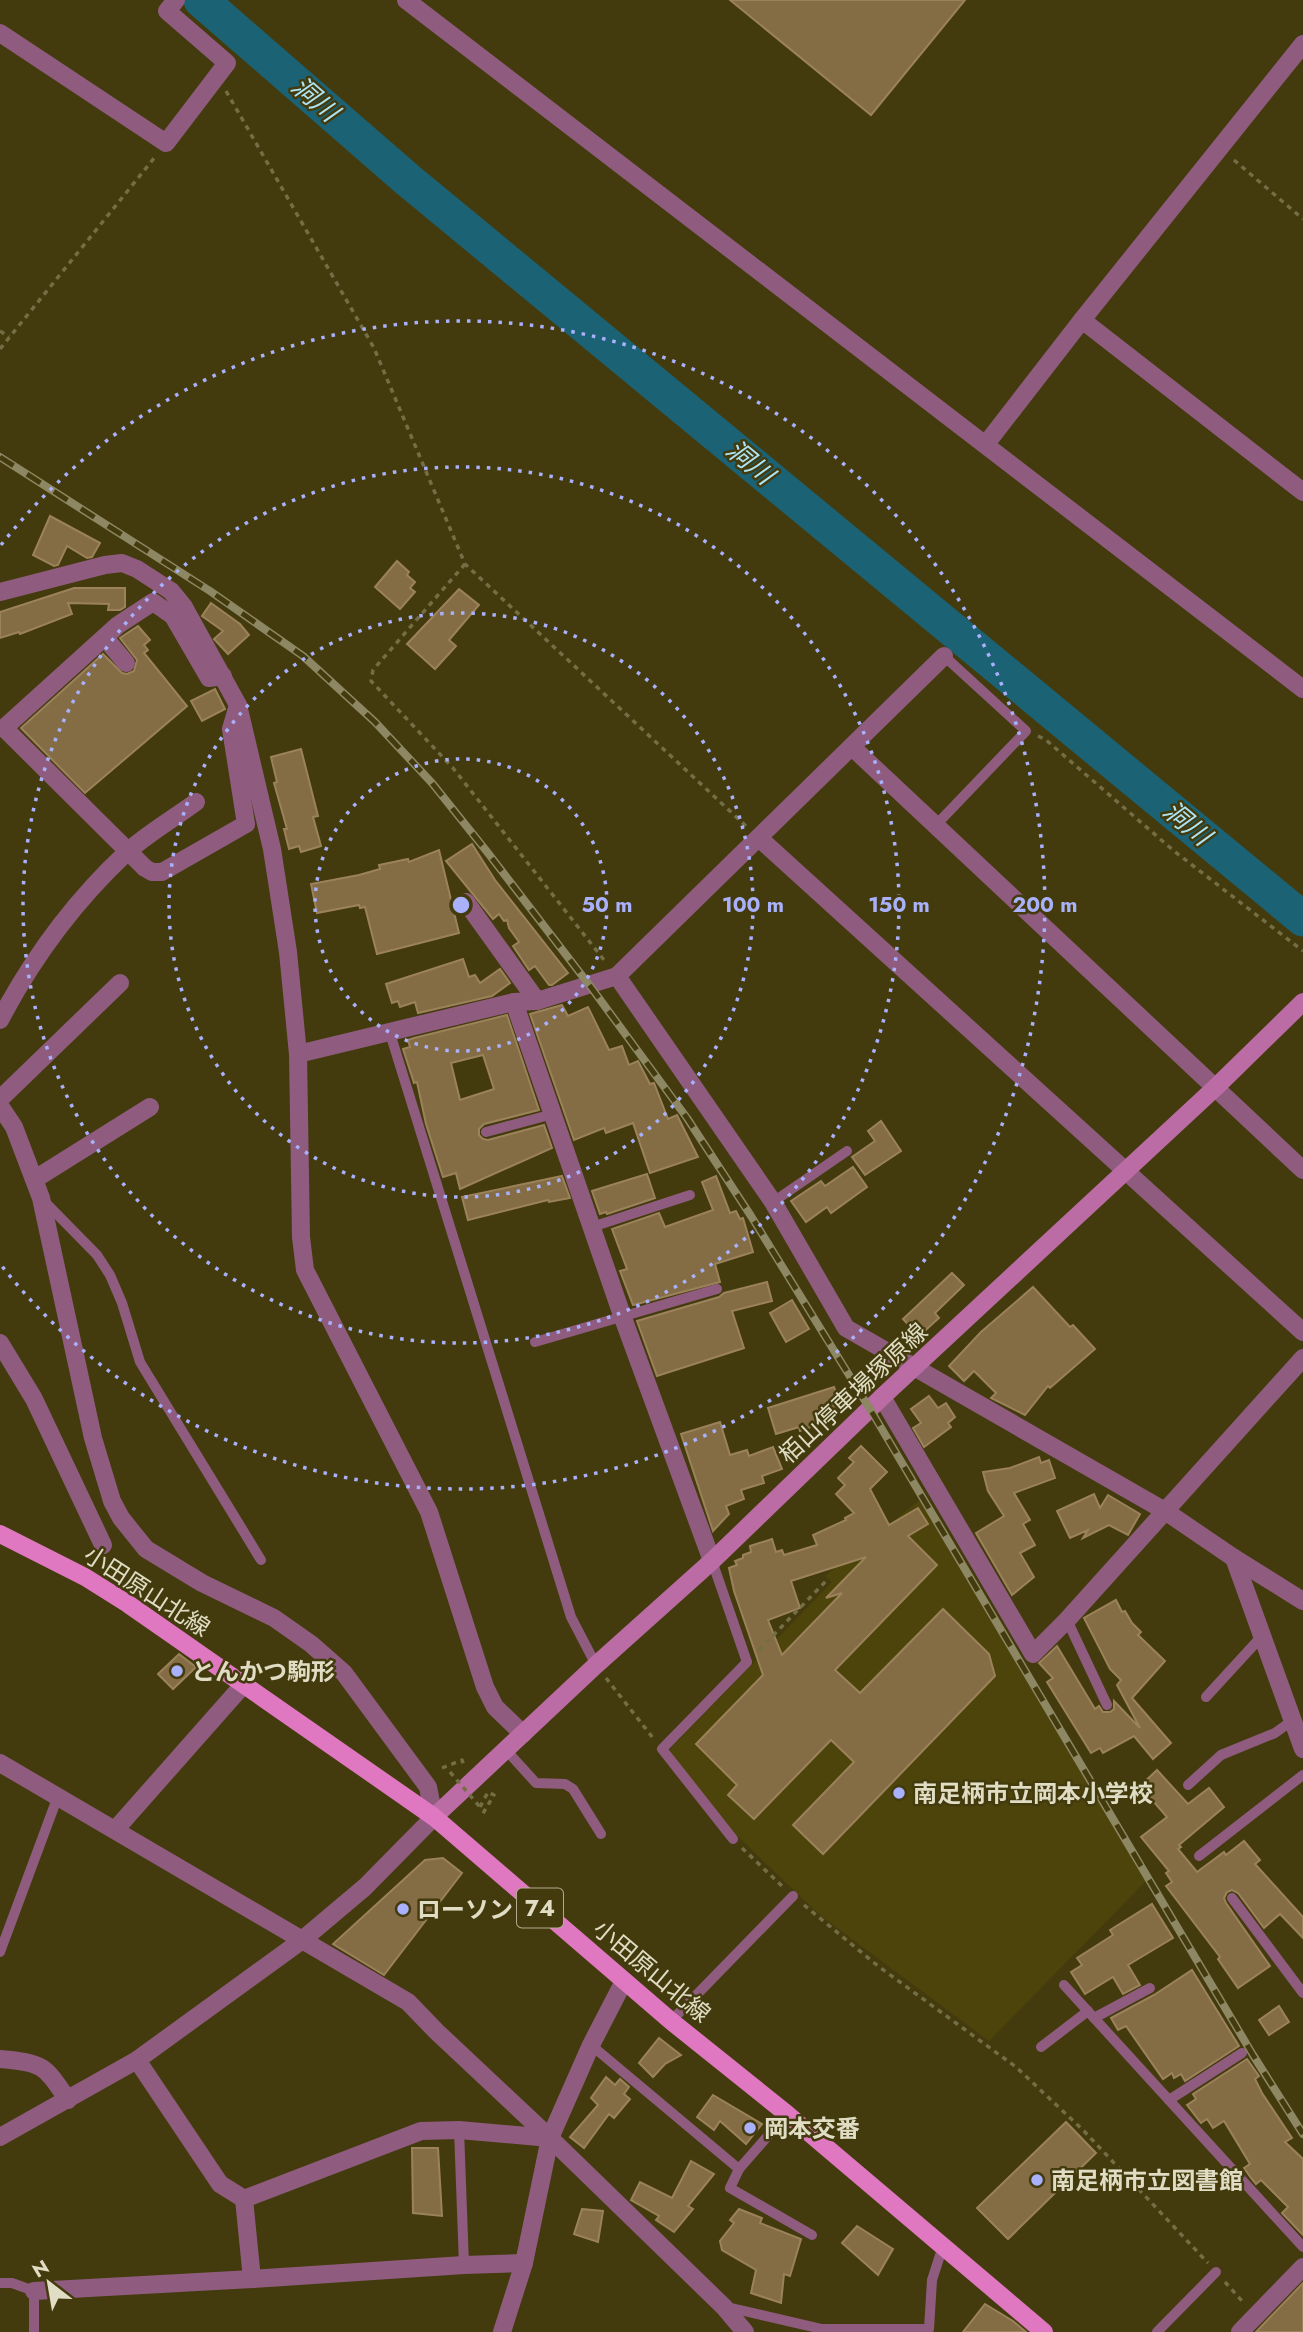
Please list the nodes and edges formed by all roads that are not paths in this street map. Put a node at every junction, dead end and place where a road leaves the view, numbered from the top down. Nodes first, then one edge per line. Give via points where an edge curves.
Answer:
1 (406, 0) edge
2 (172, 6) edge
3 (0, 33) edge
4 (1303, 44) edge
5 (1082, 320) junction
6 (986, 444) junction
7 (1303, 492) edge
8 (0, 592) edge
9 (105, 638) junction
10 (944, 656) joint
11 (126, 663) dead end
12 (223, 676) junction
13 (1303, 689) edge
14 (238, 705) junction
15 (2, 730) edge
16 (852, 747) junction
17 (196, 802) dead end
18 (936, 825) junction
19 (759, 838) junction
20 (128, 852) junction
21 (466, 902) dead end
22 (617, 976) junction
23 (121, 983) dead end
24 (537, 1000) junction
25 (514, 1002) junction
26 (1303, 1002) edge
27 (0, 1020) edge
28 (389, 1030) junction
29 (298, 1054) junction
30 (1216, 1087) junction
31 (0, 1099) edge
32 (0, 1106) edge
33 (150, 1107) dead end
34 (553, 1114) junction
35 (486, 1132) dead end
36 (847, 1151) dead end
37 (1126, 1169) junction
38 (1303, 1170) edge
39 (35, 1179) junction
40 (690, 1195) dead end
41 (41, 1198) junction
42 (773, 1202) junction
43 (592, 1227) junction
44 (717, 1289) dead end
45 (623, 1318) junction
46 (1303, 1332) edge
47 (535, 1342) dead end
48 (0, 1343) edge
49 (1303, 1359) edge
50 (915, 1368) junction
51 (882, 1397) junction
52 (1165, 1511) junction
53 (0, 1534) edge
54 (103, 1545) dead end
55 (1234, 1558) junction
56 (261, 1560) dead end
57 (712, 1561) junction
58 (1303, 1601) edge
59 (1068, 1620) junction
60 (1262, 1636) junction
61 (596, 1665) junction
62 (243, 1684) junction
63 (1206, 1697) dead end
64 (1107, 1705) dead end
65 (1293, 1720) junction
66 (523, 1734) junction
67 (1303, 1749) edge
68 (507, 1751) junction
69 (0, 1763) edge
70 (1303, 1775) edge
71 (1188, 1786) dead end
72 (58, 1796) junction
73 (434, 1817) junction
74 (115, 1830) junction
75 (601, 1834) dead end
76 (733, 1839) road end
77 (1199, 1856) dead end
78 (793, 1896) road end
79 (1232, 1898) dead end
80 (301, 1941) junction
81 (0, 1952) edge
82 (624, 1981) junction
83 (1064, 1985) dead end
84 (1150, 1987) dead end
85 (1303, 1993) edge
86 (1091, 2015) junction
87 (671, 2021) junction
88 (591, 2045) junction
89 (1041, 2047) dead end
90 (1242, 2053) dead end
91 (0, 2059) edge
92 (137, 2060) junction
93 (1169, 2100) junction
94 (68, 2101) junction
95 (787, 2114) junction
96 (459, 2130) junction
97 (0, 2137) edge
98 (550, 2138) junction
99 (739, 2169) junction
100 (244, 2199) junction
101 (812, 2235) dead end
102 (943, 2246) junction
103 (1303, 2248) edge
104 (524, 2263) junction
105 (464, 2265) junction
106 (1303, 2267) edge
107 (1216, 2272) road end
108 (252, 2279) junction
109 (0, 2283) edge
110 (34, 2291) junction
111 (724, 2307) junction
112 (34, 2332) edge
113 (502, 2332) edge
114 (745, 2332) edge
115 (1044, 2332) edge
116 (1157, 2332) edge
117 (1240, 2332) edge

1 - 6 street
2 - 3 street via 227,63 166,144
4 - 5 street
5 - 6 street
5 - 7 street
6 - 13 street
8 - 12 street via 122,563 171,591
9 - 11 street
9 - 12 street via 153,602 173,616 209,678
9 - 15 street
10 - 16 street
10 - 18 lane via 1026,731
12 - 14 street
14 - 20 street via 231,729 246,824 162,872 152,872
14 - 29 street via 272,849
15 - 20 street
16 - 18 street
16 - 19 street
17 - 20 street
18 - 30 street
19 - 22 street
19 - 37 street
20 - 27 street via 81,900 18,986
21 - 24 street
22 - 24 street
22 - 42 street
23 - 31 street
24 - 25 street
25 - 28 street
25 - 34 street
26 - 30 main road, 栢山停車場塚原線
28 - 29 street
28 - 61 lane via 571,1617
29 - 66 street via 305,1270 429,1512 485,1688 495,1707
30 - 37 main road, 栢山停車場塚原線
30 - 38 street
32 - 39 street via 14,1127
33 - 39 street
34 - 35 lane
34 - 43 street
36 - 42 lane
37 - 46 street
37 - 50 main road, 栢山停車場塚原線
39 - 41 street
40 - 43 lane
41 - 56 lane via 97,1255 110,1275 140,1362
41 - 73 street via 93,1438 121,1518 146,1549 274,1618 344,1673 428,1787
42 - 50 street via 846,1328
43 - 45 street
44 - 45 lane
45 - 47 lane
45 - 57 street
48 - 54 street via 34,1399
49 - 52 street
50 - 51 main road, 栢山停車場塚原線
50 - 52 street
51 - 57 main road, 栢山停車場塚原線
51 - 59 street via 1033,1654
52 - 55 street
52 - 59 street
53 - 62 main road, 小田原山北線 / 74 via 107,1591
55 - 58 street
55 - 60 street
57 - 61 main road, 栢山停車場塚原線
57 - 76 lane via 747,1662 662,1749
59 - 64 lane
60 - 63 lane
60 - 65 street
61 - 66 main road, 栢山停車場塚原線
62 - 73 main road, 小田原山北線 / 74
62 - 74 street
65 - 67 street
65 - 71 lane via 1275,1733 1221,1755
66 - 68 main road, 栢山停車場塚原線
68 - 73 main road, 栢山停車場塚原線
68 - 75 lane via 536,1783 565,1784 573,1789
69 - 72 street
70 - 77 lane
72 - 74 street
72 - 81 lane
73 - 80 street via 365,1887
73 - 82 main road, 小田原山北線 / 74
74 - 80 street
78 - 87 lane
79 - 85 lane
80 - 92 street
80 - 98 street via 408,2002
82 - 87 main road, 小田原山北線 / 74
82 - 88 street
83 - 86 lane
84 - 86 lane
86 - 89 lane
86 - 93 lane
87 - 95 main road, 小田原山北線 / 74
88 - 98 street
88 - 99 lane
90 - 93 lane
91 - 94 street via 31,2062 48,2072
92 - 94 street
92 - 100 street via 220,2183
93 - 103 lane
94 - 97 street
95 - 99 lane
95 - 102 main road, 小田原山北線 / 74
96 - 98 street
96 - 100 street via 421,2131
96 - 105 lane
98 - 104 street
98 - 111 street
99 - 101 lane via 730,2188
100 - 108 street
102 - 111 lane via 933,2280 929,2329 822,2329
102 - 115 main road, 小田原山北線 / 74
104 - 105 street
104 - 113 street
105 - 108 street
106 - 117 street
107 - 116 lane
108 - 110 street
109 - 110 lane
110 - 112 lane
111 - 114 street

